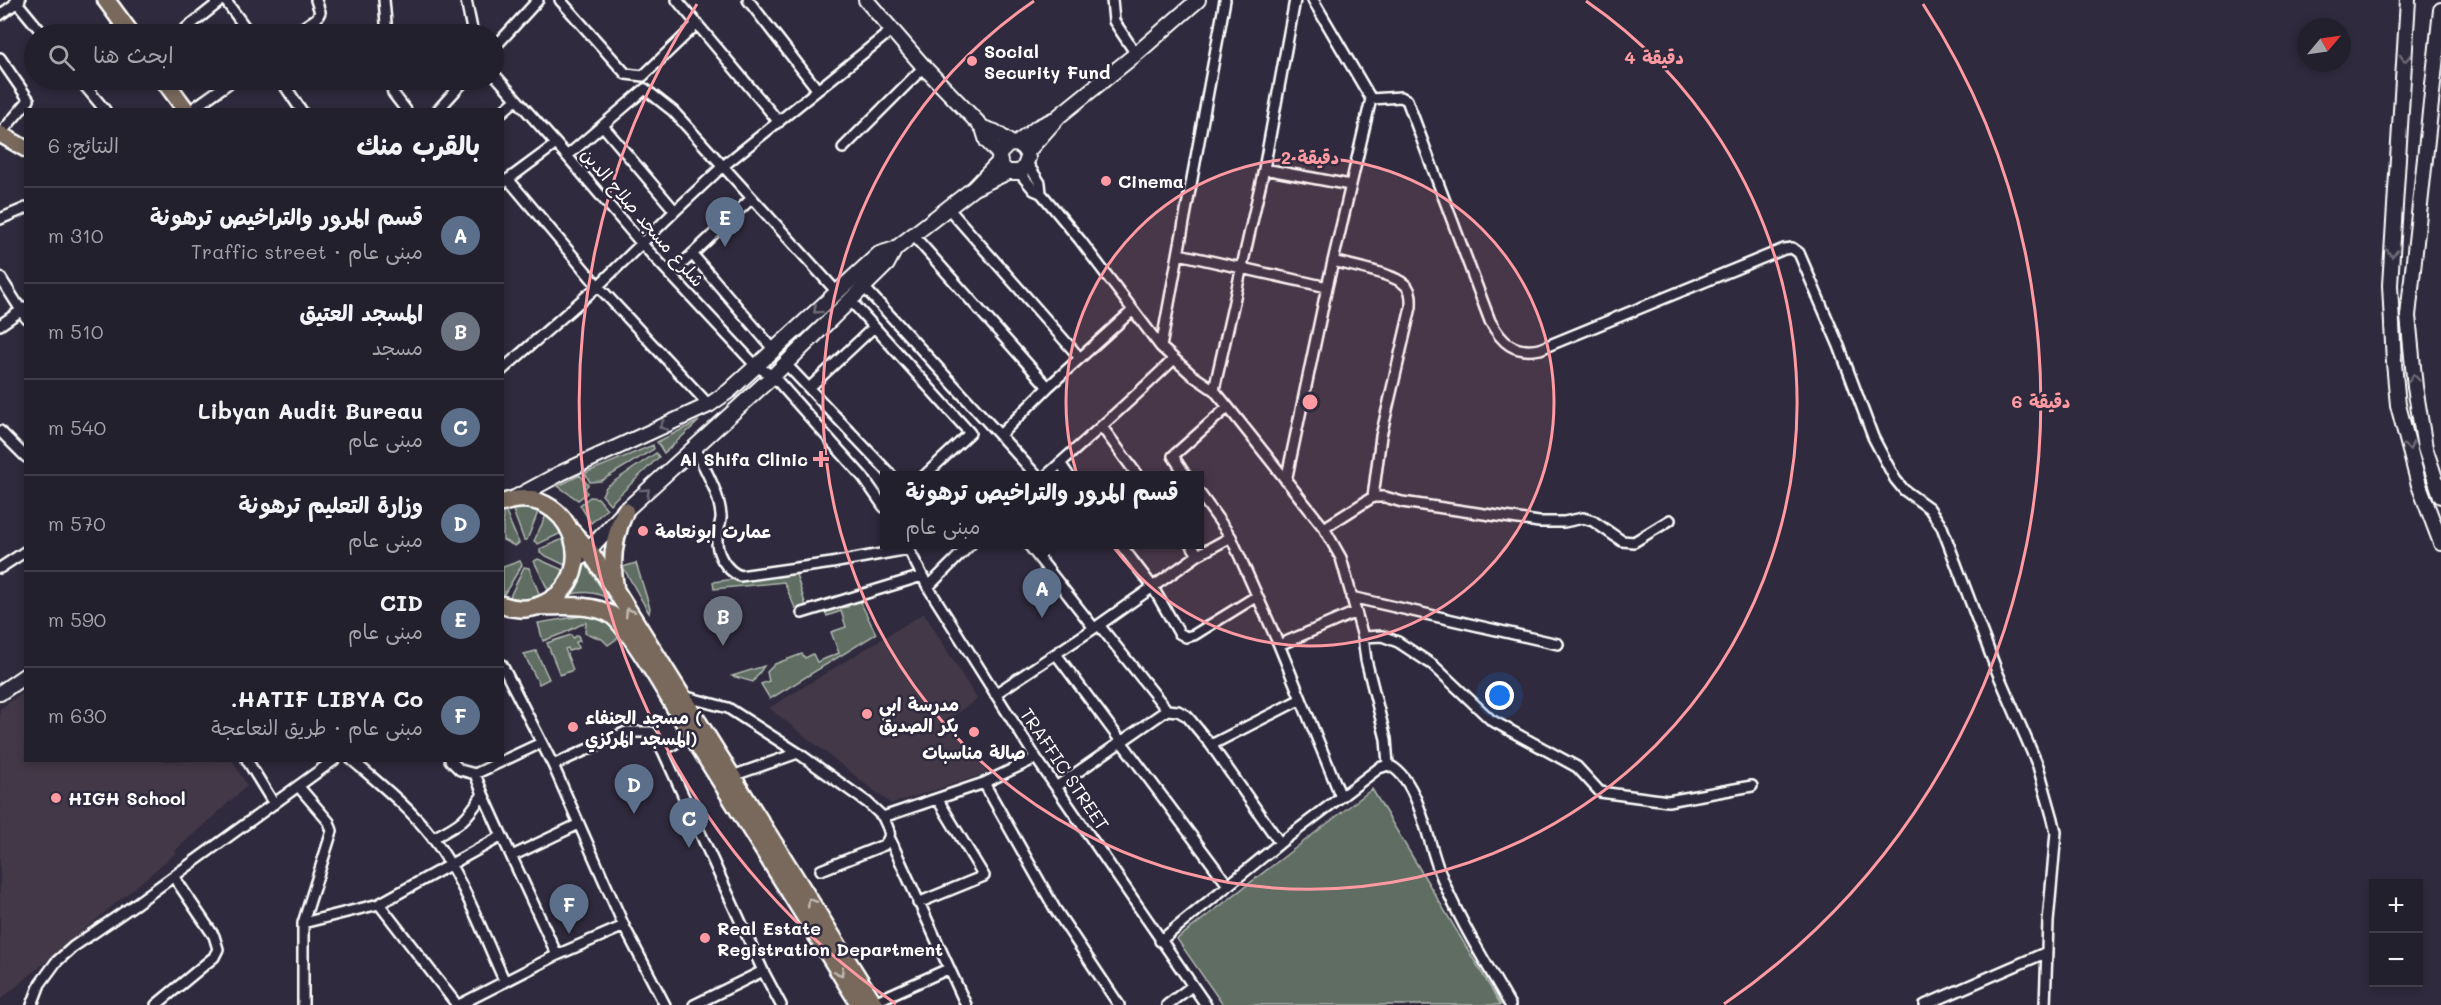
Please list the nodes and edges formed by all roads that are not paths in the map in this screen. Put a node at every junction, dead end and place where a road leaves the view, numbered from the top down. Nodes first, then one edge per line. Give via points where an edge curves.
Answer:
1 (106, 0) edge
2 (224, 0) edge
3 (316, 0) edge
4 (384, 0) edge
5 (466, 0) edge
6 (538, 0) edge
7 (560, 0) edge
8 (676, 0) edge
9 (748, 0) edge
10 (866, 0) edge
11 (1112, 0) edge
12 (1198, 0) edge
13 (1225, 0) edge
14 (1295, 0) edge
15 (1313, 0) edge
16 (2408, 0) edge
17 (18, 1) edge
18 (2441, 10) edge
19 (0, 15) edge
20 (36, 24) edge
21 (124, 24) edge
22 (192, 24) edge
23 (242, 24) edge
24 (308, 24) edge
25 (386, 24) edge
26 (471, 24) edge
27 (697, 24) junction
28 (892, 30) junction
29 (504, 37) edge
30 (1136, 54) junction
31 (0, 58) edge
32 (924, 67) junction
33 (504, 86) edge
34 (818, 89) junction
35 (88, 90) edge
36 (171, 90) edge
37 (219, 90) edge
38 (288, 90) edge
39 (392, 90) edge
40 (456, 90) edge
41 (1371, 99) junction
42 (516, 100) junction
43 (103, 108) edge
44 (185, 108) edge
45 (194, 108) edge
46 (300, 108) edge
47 (404, 108) edge
48 (440, 108) edge
49 (504, 110) edge
50 (778, 122) junction
51 (603, 126) junction
52 (0, 134) edge
53 (556, 144) junction
54 (24, 148) edge
55 (843, 148) dead end
56 (567, 156) junction
57 (1013, 158) junction
58 (722, 167) junction
59 (1264, 169) junction
60 (505, 182) edge
61 (1350, 185) junction
62 (751, 199) junction
63 (948, 208) junction
64 (24, 209) edge
65 (675, 211) junction
66 (0, 219) edge
67 (913, 235) junction
68 (642, 244) junction
69 (895, 249) junction
70 (692, 254) junction
71 (1179, 254) junction
72 (1333, 261) junction
73 (1243, 268) junction
74 (670, 274) junction
75 (0, 277) edge
76 (598, 286) junction
77 (863, 286) junction
78 (1327, 287) junction
79 (837, 292) junction
80 (850, 300) junction
81 (1132, 311) junction
82 (24, 312) edge
83 (0, 325) edge
84 (874, 327) junction
85 (1161, 346) junction
86 (774, 350) junction
87 (1080, 358) junction
88 (1174, 359) junction
89 (785, 363) junction
90 (756, 366) junction
91 (504, 368) edge
92 (773, 376) junction
93 (1048, 387) junction
94 (809, 388) junction
95 (1214, 390) junction
96 (709, 405) junction
97 (1228, 407) junction
98 (1102, 427) junction
99 (0, 430) edge
100 (999, 435) junction
101 (695, 448) junction
102 (24, 455) edge
103 (1060, 463) junction
104 (887, 471) edge
105 (929, 471) edge
106 (1032, 471) edge
107 (1051, 471) edge
108 (1066, 471) edge
109 (1134, 471) edge
110 (1183, 471) edge
111 (1286, 481) junction
112 (2441, 496) edge
113 (1373, 497) junction
114 (880, 500) edge
115 (1204, 500) edge
116 (508, 501) edge
117 (625, 511) junction
118 (1670, 520) dead end
119 (1324, 528) junction
120 (571, 531) junction
121 (1231, 537) junction
122 (2441, 543) edge
123 (588, 549) junction
124 (898, 549) edge
125 (908, 549) edge
126 (966, 549) edge
127 (1032, 549) edge
128 (1124, 549) edge
129 (1194, 549) edge
130 (24, 552) edge
131 (1198, 555) junction
132 (575, 564) junction
133 (0, 568) edge
134 (922, 576) junction
135 (1152, 586) junction
136 (928, 587) junction
137 (616, 591) junction
138 (1257, 596) junction
139 (1351, 597) junction
140 (538, 606) junction
141 (505, 608) edge
142 (1356, 612) junction
143 (802, 613) dead end
144 (1096, 627) junction
145 (1363, 637) junction
146 (1558, 644) dead end
147 (1279, 645) junction
148 (1056, 654) junction
149 (504, 669) edge
150 (24, 676) edge
151 (0, 693) edge
152 (995, 694) junction
153 (683, 696) junction
154 (1301, 699) junction
155 (1167, 710) junction
156 (691, 733) junction
157 (1122, 741) junction
158 (541, 743) junction
159 (1211, 745) junction
160 (663, 751) junction
161 (798, 753) junction
162 (1036, 758) junction
163 (504, 760) edge
164 (248, 762) edge
165 (331, 762) edge
166 (354, 762) edge
167 (452, 762) edge
168 (501, 762) edge
169 (553, 765) junction
170 (1388, 765) junction
171 (475, 774) junction
172 (732, 776) junction
173 (984, 783) junction
174 (1752, 786) dead end
175 (299, 787) junction
176 (1056, 787) junction
177 (483, 794) junction
178 (1341, 797) junction
179 (938, 800) junction
180 (274, 804) junction
181 (882, 817) junction
182 (579, 824) junction
183 (502, 836) junction
184 (433, 838) junction
185 (890, 839) junction
186 (1280, 843) junction
187 (512, 856) junction
188 (451, 865) junction
189 (821, 870) dead end
190 (174, 877) junction
191 (1227, 885) junction
192 (918, 903) junction
193 (379, 904) junction
194 (303, 923) junction
195 (624, 926) junction
196 (1160, 941) junction
197 (2047, 952) junction
198 (557, 956) junction
199 (948, 969) junction
200 (763, 971) junction
201 (505, 982) junction
202 (1192, 986) junction
203 (869, 1004) edge
204 (32, 1005) edge
205 (156, 1005) edge
206 (303, 1005) edge
207 (458, 1005) edge
208 (665, 1005) edge
209 (694, 1005) edge
210 (781, 1005) edge
211 (966, 1005) edge
212 (1119, 1005) edge
213 (1167, 1005) edge
214 (1206, 1005) edge
215 (1510, 1005) edge
216 (1925, 1005) edge
217 (2045, 1005) edge

1 - 21 highway
2 - 22 street
2 - 23 street
3 - 24 street via 320,12
4 - 25 street
5 - 26 street
6 - 29 street
7 - 27 street via 626,74 634,77 643,76
8 - 27 street
9 - 34 street
10 - 28 street
11 - 30 street via 1114,21
12 - 30 street
13 - 71 street
14 - 59 street
15 - 41 street
16 -> 122 street via 2390,285 2394,363 2398,405 2419,485
17 - 19 street
17 - 20 street
112 -> 18 street via 2425,448 2408,316
27 - 50 street
28 - 32 street
28 - 34 street
30 - 57 street
31 - 52 street via 29,100
32 - 55 street
32 - 57 street via 983,128 987,141
33 - 42 street, شلرع مسجد صلاح الدين
34 - 50 street
35 - 43 street
36 - 44 highway
37 - 45 street
38 - 46 street
39 - 47 street
40 - 48 street
41 - 61 street
41 - 197 street via 1407,100 1490,321 1506,345 1516,350 1540,349 1784,249 1792,248 1799,253 1873,437 1895,479 1929,508 1942,527 2038,766 2056,832
42 - 49 street
42 - 53 street, شلرع مسجد صلاح الدين
50 - 58 street
51 - 56 street
51 - 58 street via 645,89 673,111
51 - 65 street
52 - 54 main road
53 - 56 street, شلرع مسجد صلاح الدين
53 - 60 street
56 - 68 street, شلرع مسجد صلاح الدين
57 - 63 street
57 - 81 street via 1034,190 1041,193 1080,240
58 - 62 street
58 - 65 street
59 - 61 street
59 - 73 street
60 - 76 street
61 - 72 street
62 - 70 street
62 - 79 street
63 - 67 street
63 - 87 street
64 - 66 street
65 - 68 street
67 - 69 street
67 - 93 street
68 - 74 street, شلرع مسجد صلاح الدين
68 - 76 street
69 - 77 street via 886,264
69 - 79 street via 879,254
70 - 74 street
70 - 86 street
71 - 73 street
71 - 85 street
72 - 78 street
72 - 113 street via 1398,279 1408,287 1411,296 1381,436
73 - 78 street
73 - 95 street
74 - 90 street, شلرع مسجد صلاح الدين
75 - 82 street
76 - 91 street
76 - 96 street
77 - 80 street
77 - 100 street
78 - 111 street
79 -> 86 street
80 - 84 street
80 - 89 street
81 - 85 street
81 - 87 street
82 - 83 street
84 - 94 street
84 - 105 street via 970,433
85 - 88 street
86 - 90 street
87 - 93 street
88 - 95 street
88 - 98 street
89 - 92 street
89 - 94 street
90 - 92 street, شلرع مسجد صلاح الدين
90 - 96 street
92 - 101 street
92 - 114 street
93 - 100 street
94 - 104 street
95 - 97 street
96 -> 116 street
97 - 110 street via 1173,456
97 - 111 street
98 - 103 street
98 - 109 street
99 - 102 street
100 - 106 street
117 -> 101 street
101 - 124 street via 722,515 717,540 729,571 740,576
103 - 107 street
103 - 108 street
111 - 119 street
113 - 118 street via 1539,522 1583,518 1622,541 1634,542
113 - 119 street
115 - 121 street
116 - 120 highway via 541,502 564,519
117 - 123 street
117 - 137 highway via 614,542
119 - 139 street via 1341,558
120 - 123 highway
120 - 132 highway via 576,547
121 - 131 street
121 - 138 street
123 - 132 street
123 - 137 highway
125 - 134 street, TRAFFIC STREET
126 - 136 street
127 - 144 street
128 - 135 street
129 - 131 street
130 - 133 street
131 - 135 street
132 - 140 highway via 562,591
134 - 136 street, TRAFFIC STREET
134 - 143 street
135 - 138 street via 1179,633 1186,637
135 - 144 street
136 - 152 street, TRAFFIC STREET
153 -> 137 highway
138 - 147 street
139 - 142 street
139 - 146 street
140 - 141 highway
140 - 156 highway via 610,614 635,644
142 - 145 street
142 - 147 street
144 - 148 street
144 - 155 street
145 - 170 street via 1386,739
145 - 174 street via 1383,636 1398,642 1433,665 1491,720 1576,767 1600,792 1668,801
147 - 154 street
148 - 152 street
148 - 157 street
149 - 158 street
150 - 151 street
152 - 162 street, TRAFFIC STREET
153 - 161 street via 728,708
153 - 172 highway
154 - 159 street
154 - 178 street
155 - 157 street
155 - 159 street via 1187,716
156 - 160 street
156 -> 203 highway
157 - 176 street
157 - 191 street
158 - 163 street
158 - 169 street
159 - 186 street
160 - 169 street via 651,732 627,732
160 - 200 street
161 - 172 street
161 - 181 street
162 - 173 street
162 - 176 street, TRAFFIC STREET
164 - 180 street
165 - 175 street
166 - 184 street
167 - 171 street via 460,770
168 - 171 street
169 - 182 street
170 - 178 street
170 - 215 street via 1408,785 1420,808 1438,869 1453,902
171 - 177 street
203 -> 172 highway
173 - 179 street
173 - 212 street via 1055,909
175 - 180 street
175 - 194 street via 330,822 332,831
176 - 196 street, TRAFFIC STREET
177 - 183 street
177 - 184 street via 464,821
178 - 186 street
179 - 181 street
179 - 192 street via 984,876
180 - 190 street
181 - 185 street
182 - 187 street
182 - 195 street
183 - 187 street
183 - 188 street
184 - 188 street
185 - 189 street via 884,845
185 - 192 street
186 - 191 street
187 - 198 street
188 - 193 street
188 - 201 street
190 - 204 street via 56,962 39,984
190 - 205 street via 214,936 218,949 214,957
191 - 196 street
192 - 199 street
193 - 194 street
193 - 207 street
194 - 206 street
195 - 198 street
195 - 208 street
196 - 202 street, TRAFFIC STREET
197 - 216 street
197 - 217 street
198 - 201 street
199 - 203 street
199 - 211 street
200 - 209 street
200 - 210 street
201 - 207 street
202 - 213 street
202 - 214 street, TRAFFIC STREET

